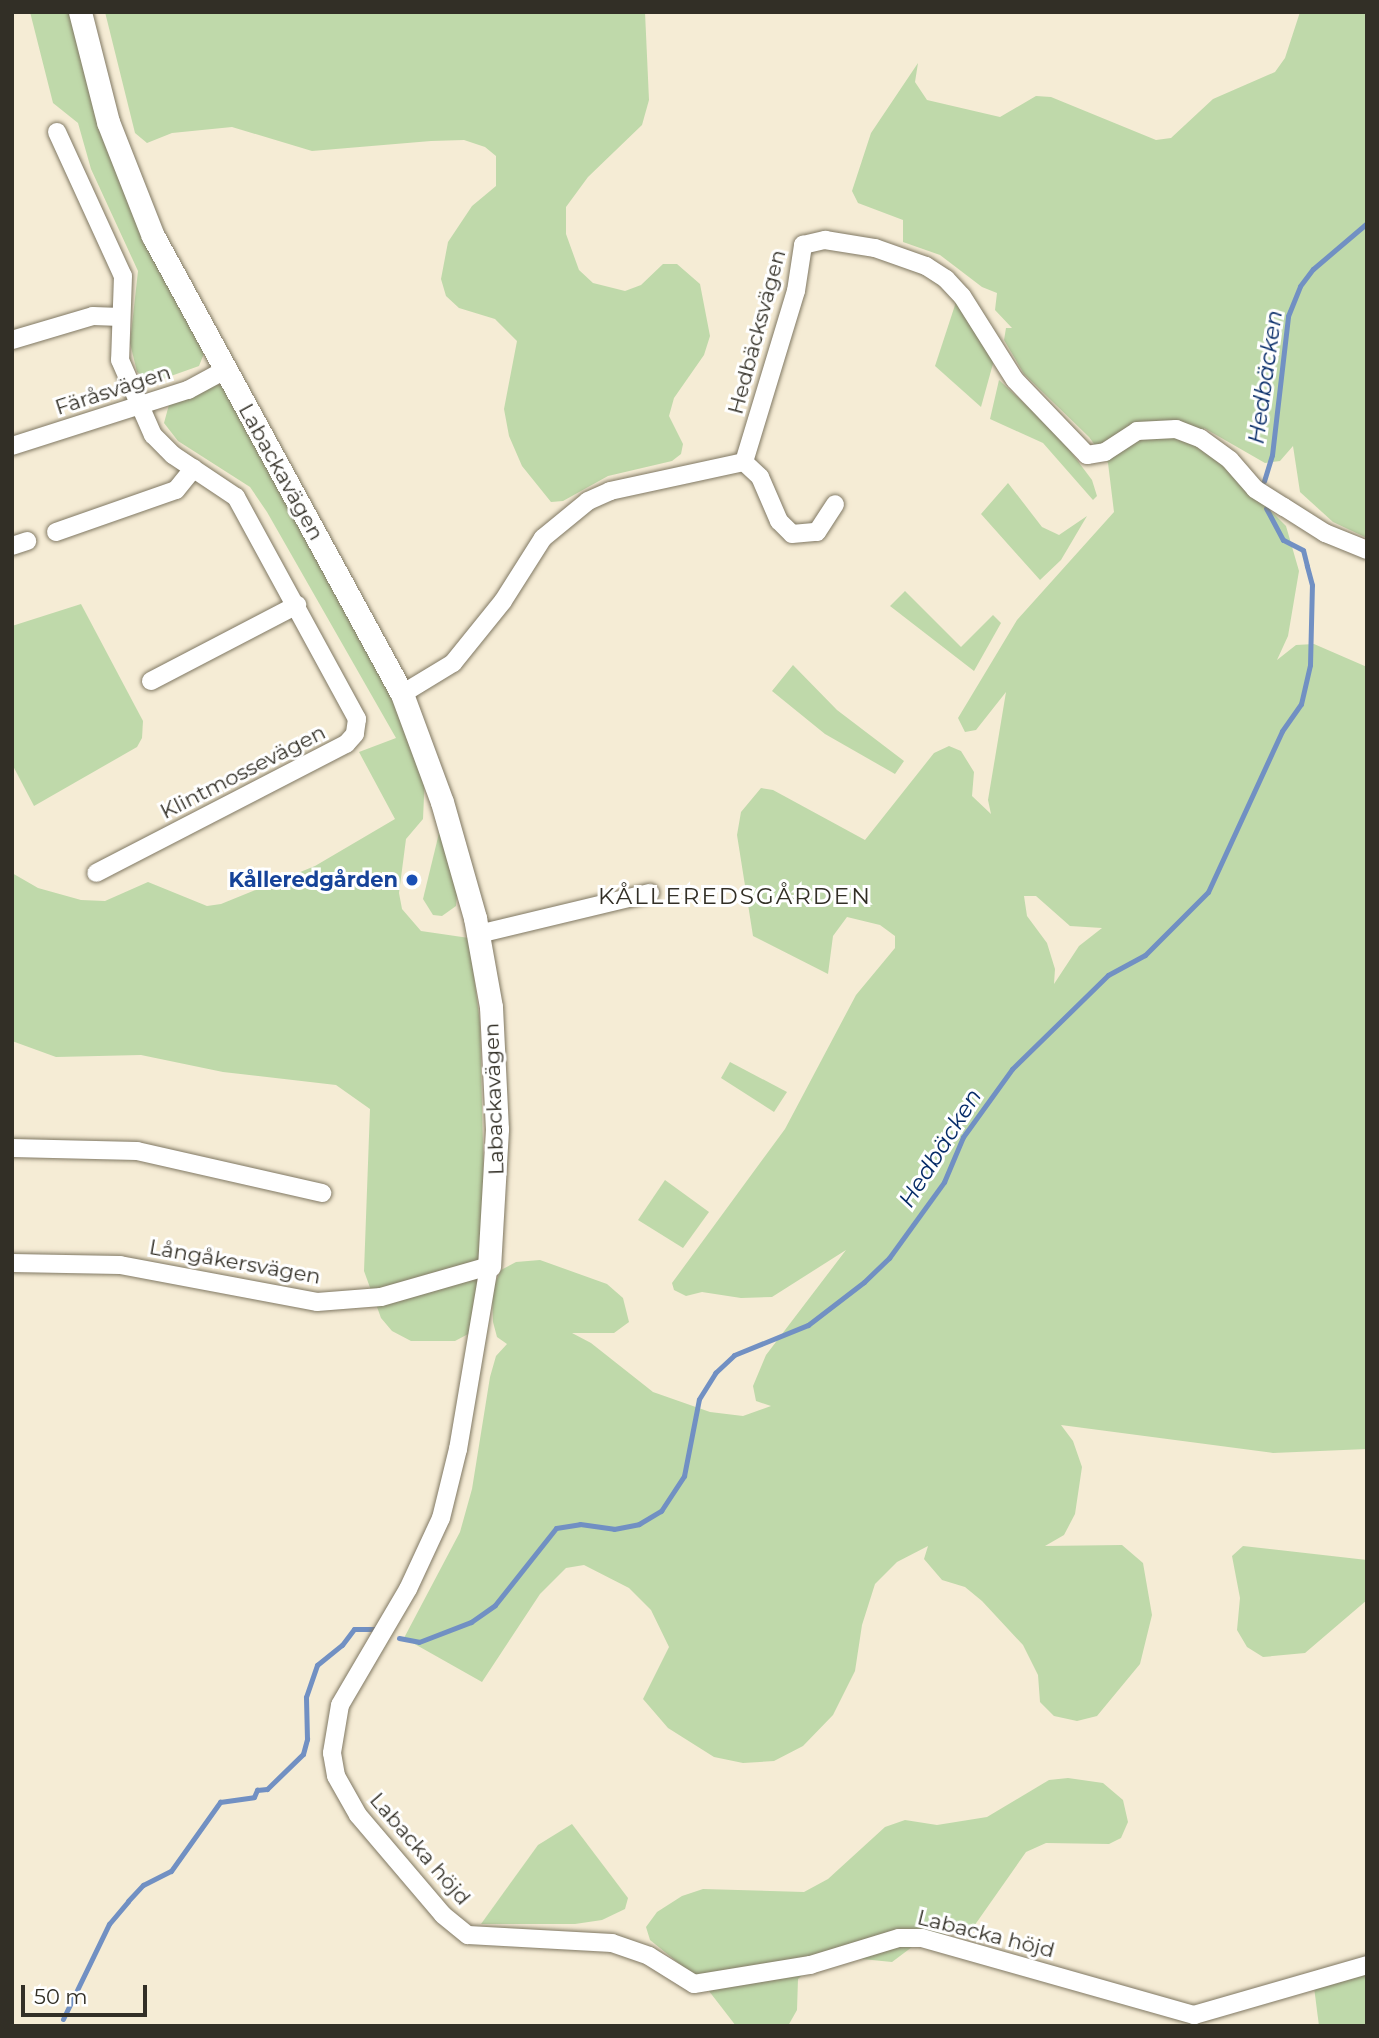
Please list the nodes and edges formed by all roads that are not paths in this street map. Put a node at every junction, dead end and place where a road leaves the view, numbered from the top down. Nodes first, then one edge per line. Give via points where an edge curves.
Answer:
1 (80, 12) edge
2 (57, 132) dead end
3 (121, 317) junction
4 (12, 340) edge
5 (225, 370) junction
6 (140, 405) junction
7 (12, 446) edge
8 (744, 462) junction
9 (194, 468) junction
10 (835, 504) dead end
11 (56, 532) dead end
12 (1367, 550) edge
13 (297, 605) junction
14 (151, 681) dead end
15 (402, 694) junction
16 (96, 873) dead end
17 (650, 893) dead end
18 (479, 934) junction
19 (12, 1148) edge
20 (322, 1193) dead end
21 (12, 1263) edge
22 (489, 1266) junction
23 (1367, 1965) edge

1 - 5 street, Labackavägen via 108,122 129,181
2 - 3 street, Klintmossevägen via 122,276
3 - 4 street via 93,316
3 - 6 street, Klintmossevägen via 120,360
5 - 6 street, Färåsvägen via 188,390
5 - 15 street, Labackavägen
6 - 7 street, Färåsvägen
6 - 9 street, Klintmossevägen via 153,435 173,456
8 - 10 street via 760,477 779,521 792,534 817,532
8 - 12 street, Hedbäcksvägen via 796,291 803,245 846,242 904,257 946,279 975,314 1014,380 1087,455 1105,452 1137,431 1176,429 1220,453 1255,489 1294,514
8 - 15 street via 610,491 588,501 543,538 503,601 453,663
9 - 11 street via 176,490
9 - 13 street, Klintmossevägen via 236,497
13 - 14 street
13 - 16 street, Klintmossevägen via 354,709 355,734 346,744
15 - 18 street, Labackavägen via 461,858
17 - 18 street
18 - 22 street, Labackavägen via 496,1072 496,1201
19 - 20 street via 137,1151
21 - 22 street, Långåkersvägen via 120,1265 317,1302 381,1297
22 - 23 street, Labacka höjd via 458,1449 441,1518 408,1589 340,1705 332,1754 336,1776 358,1815 454,1925 486,1940 555,1936 612,1943 649,1956 694,1984 810,1965 899,1938 922,1938 1194,2015

